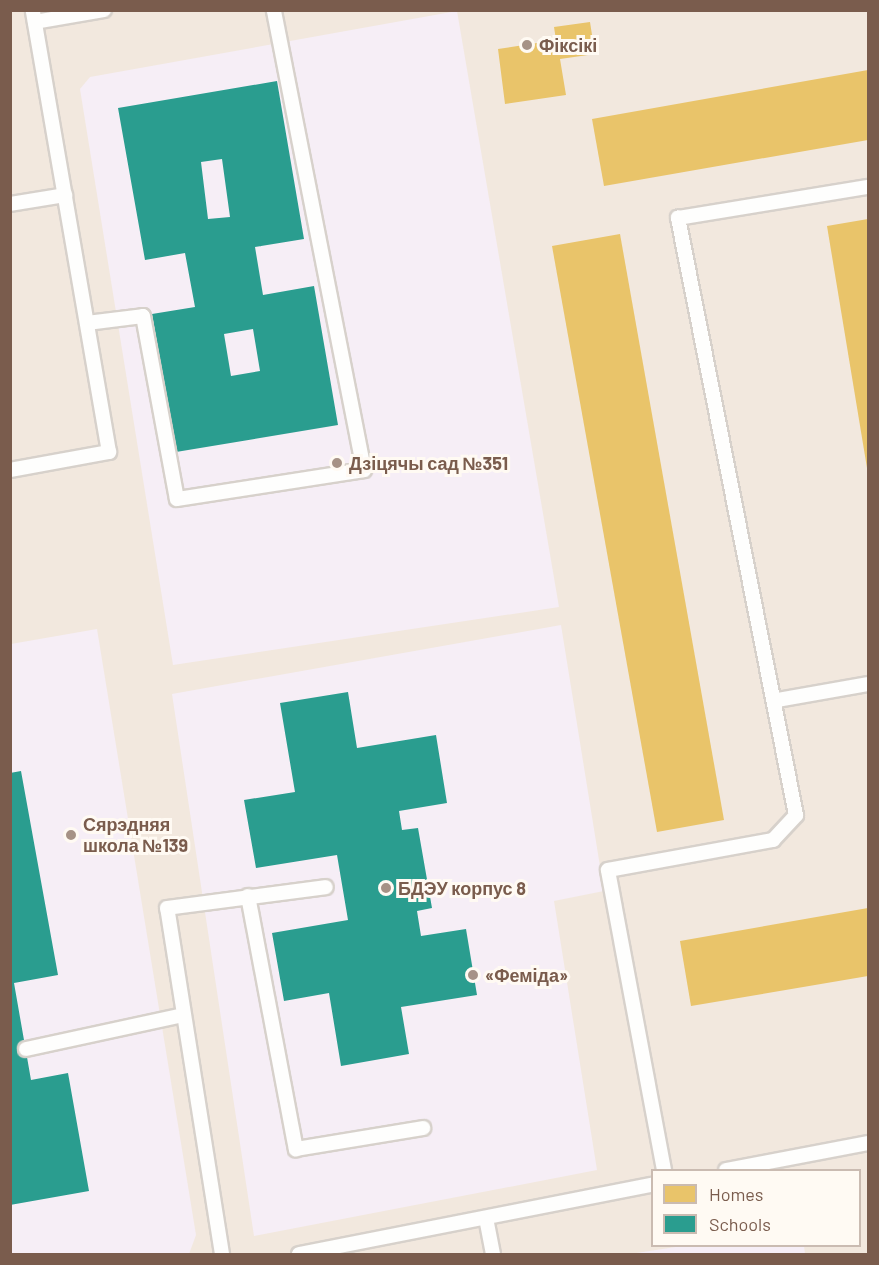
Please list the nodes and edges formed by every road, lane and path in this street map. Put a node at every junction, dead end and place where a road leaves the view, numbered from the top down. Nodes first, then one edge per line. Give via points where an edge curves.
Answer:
1 (104, 10) edge
2 (274, 10) edge
3 (34, 16) edge
4 (868, 187) edge
5 (65, 195) junction
6 (10, 204) edge
7 (87, 323) junction
8 (10, 470) edge
9 (868, 684) edge
10 (777, 700) junction
11 (326, 886) dead end
12 (248, 896) junction
13 (183, 1015) junction
14 (26, 1049) dead end
15 (423, 1128) dead end
16 (868, 1143) edge
17 (664, 1169) edge
18 (731, 1169) edge
19 (651, 1185) edge
20 (486, 1218) junction
21 (222, 1254) edge
22 (299, 1254) edge
23 (493, 1254) edge

1 - 3 lane
2 - 7 lane via 364,470 177,499 143,316
3 - 5 lane
4 - 10 lane via 678,218
5 - 6 lane
5 - 7 lane
7 - 8 lane via 109,452
9 - 10 lane
10 - 17 lane via 796,814 773,840 608,870
11 - 12 lane
12 - 13 lane via 167,908
12 - 15 lane via 296,1149
13 - 14 lane
13 - 21 lane
16 - 18 lane
19 - 20 lane
20 - 22 lane
20 - 23 lane

